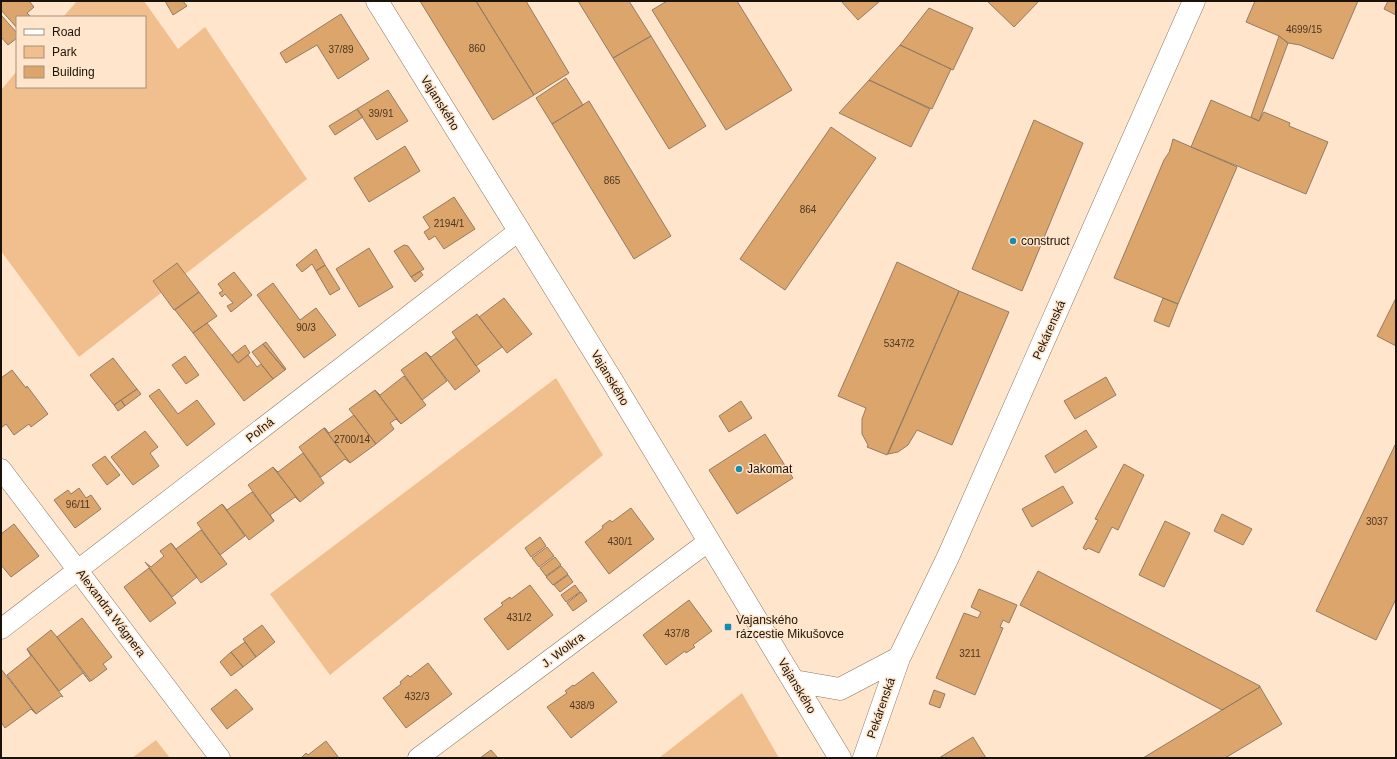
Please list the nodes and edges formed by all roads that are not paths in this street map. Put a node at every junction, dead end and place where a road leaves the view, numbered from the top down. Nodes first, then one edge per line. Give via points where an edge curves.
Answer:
1 (377, 1) edge
2 (1194, 1) edge
3 (520, 230) junction
4 (1, 469) edge
5 (709, 541) junction
6 (78, 570) junction
7 (1, 629) edge
8 (899, 658) junction
9 (794, 681) junction
10 (220, 758) edge
11 (418, 758) edge
12 (840, 758) edge
13 (864, 758) edge

1 - 3 street, Vajanského
2 - 8 street, Pekárenská via 952,550
3 - 5 street, Vajanského
3 - 6 street, Poľná
4 - 6 street, Alexandra Wágnera
5 - 9 street, Vajanského
5 - 11 street, J. Wolkra
6 - 7 street, Poľná
6 - 10 street, Alexandra Wágnera
8 - 9 street, Pekárenská via 840,689
8 - 13 street, Pekárenská
9 - 12 street, Vajanského

